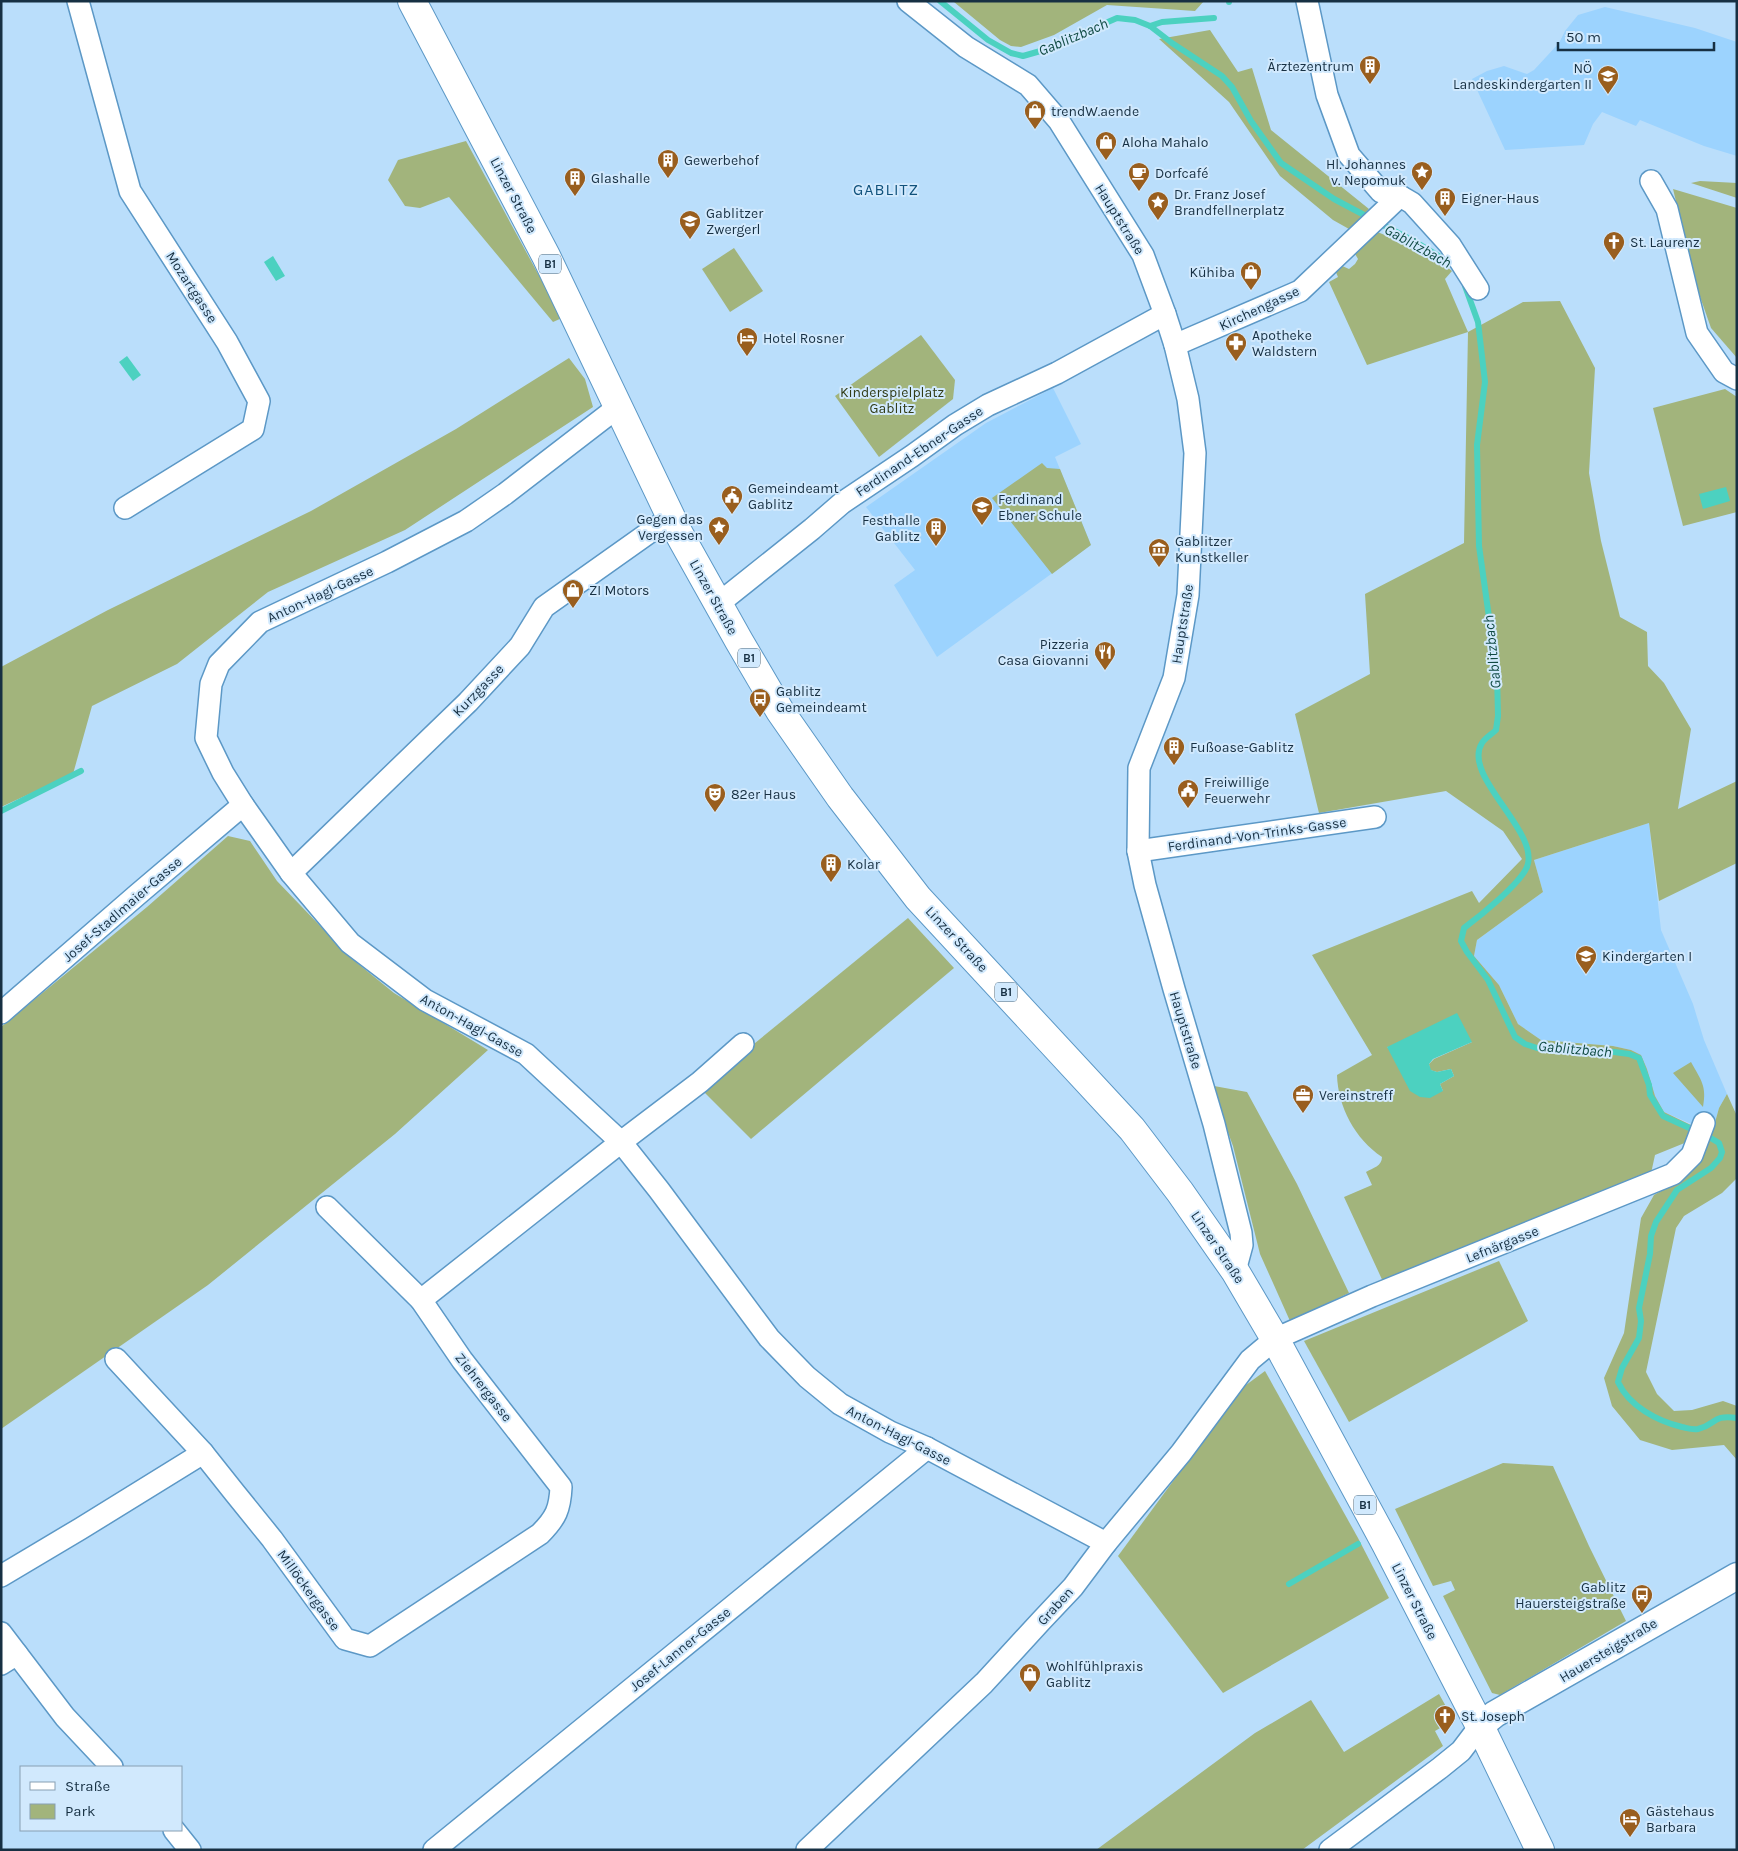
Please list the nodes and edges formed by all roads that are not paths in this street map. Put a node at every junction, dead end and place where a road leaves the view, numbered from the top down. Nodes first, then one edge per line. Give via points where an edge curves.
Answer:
1 (78, 1) edge
2 (412, 1) edge
3 (1307, 1) edge
4 (913, 3) edge
5 (1651, 181) dead end
6 (1395, 201) junction
7 (1478, 289) dead end
8 (1165, 314) junction
9 (1175, 345) junction
10 (1737, 380) edge
11 (618, 407) junction
12 (125, 508) dead end
13 (671, 517) junction
14 (718, 604) junction
15 (243, 805) junction
16 (1375, 817) dead end
17 (1138, 851) junction
18 (292, 873) junction
19 (1, 1013) edge
20 (743, 1044) dead end
21 (1700, 1133) dead end
22 (621, 1142) junction
23 (327, 1207) dead end
24 (1235, 1271) junction
25 (421, 1300) junction
26 (1275, 1339) junction
27 (116, 1359) dead end
28 (927, 1448) junction
29 (202, 1453) junction
30 (1106, 1543) junction
31 (491, 1565) joint
32 (1, 1576) edge
33 (1737, 1576) edge
34 (1, 1633) edge
35 (9, 1659) edge
36 (1480, 1726) junction
37 (111, 1766) edge
38 (175, 1831) edge
39 (190, 1850) edge
40 (434, 1850) edge
41 (807, 1850) edge
42 (1330, 1850) edge
43 (1540, 1850) edge

1 - 12 street, Mozartgasse via 130,191 227,342 259,401 253,429
2 - 11 main road, Linzer Straße / B1 via 546,256
3 - 6 street via 1328,95 1349,155 1381,192
4 - 8 street, Hauptstraße via 966,47 1028,85 1037,94 1059,122 1138,246
5 - 10 street via 1667,209 1697,333 1724,372
6 - 7 street via 1412,203 1450,245
6 - 9 street, Kirchengasse via 1300,291
8 - 9 street, Hauptstraße
8 - 14 street, Ferdinand-Ebner-Gasse via 955,425 842,503
9 - 17 street, Hauptstraße via 1188,399 1195,453 1188,595 1174,678 1139,768
11 - 13 main road, Linzer Straße / B1
11 - 15 street, Anton-Hagl-Gasse via 466,521 260,622 219,664 210,684 206,738
13 - 14 main road, Linzer Straße / B1
13 - 18 street, Kurzgasse via 544,607 520,646 468,702
14 - 24 main road, Linzer Straße / B1 via 780,711 865,830 918,898 1132,1129
15 - 18 street, Anton-Hagl-Gasse
15 - 19 street, Josef-Stadlmaier-Gasse
16 - 17 street, Ferdinand-Von-Trinks-Gasse
17 - 24 street, Hauptstraße via 1241,1233 1242,1245
18 - 22 street, Anton-Hagl-Gasse via 350,943 425,1000 526,1054
20 - 22 street via 700,1082
21 - 26 street, Lefnärgasse via 1692,1155 1673,1174 1372,1296
22 - 25 street
22 - 28 street, Anton-Hagl-Gasse via 769,1338 806,1377 840,1404
23 - 25 street, Ziehrergasse
24 - 26 main road, Linzer Straße / B1
25 - 31 street, Ziehrergasse via 462,1360 561,1487 561,1504 553,1522
26 - 30 street, Graben via 1250,1360 1181,1453
26 - 36 main road, Linzer Straße / B1
27 - 29 street, Millöckergasse
28 - 30 street, Anton-Hagl-Gasse
28 - 40 street, Josef-Lanner-Gasse
29 - 31 street, Millöckergasse via 272,1539 344,1639 370,1646
29 - 32 street
30 - 41 street, Graben via 1073,1587 984,1683
33 - 36 street, Hauersteigstraße via 1495,1714
34 - 35 street
35 - 37 street
36 - 42 street via 1461,1751
36 - 43 main road, Linzer Straße / B1
38 - 39 street

